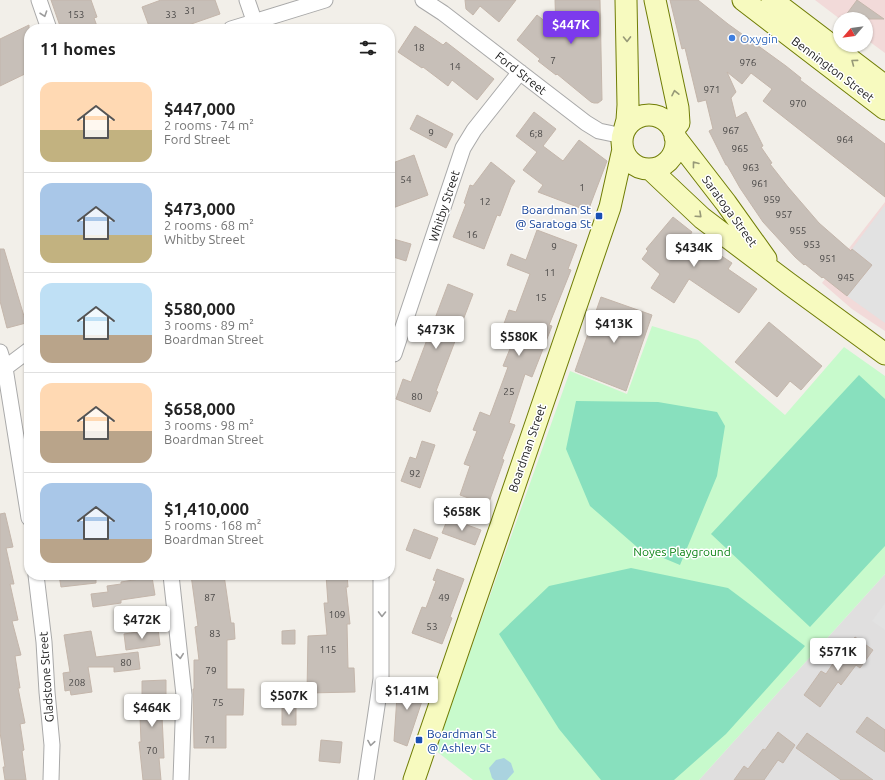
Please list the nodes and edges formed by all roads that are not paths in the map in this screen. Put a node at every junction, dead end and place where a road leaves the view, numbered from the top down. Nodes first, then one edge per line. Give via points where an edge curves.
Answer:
1 (39, 0) edge
2 (247, 0) edge
3 (325, 0) edge
4 (423, 0) edge
5 (626, 0) edge
6 (655, 0) edge
7 (743, 0) edge
8 (772, 0) edge
9 (46, 24) edge
10 (255, 24) edge
11 (258, 24) edge
12 (520, 72) junction
13 (885, 86) edge
14 (885, 109) edge
15 (674, 133) junction
16 (623, 139) junction
17 (647, 168) junction
18 (610, 207) junction
19 (788, 283) junction
20 (395, 351) edge
21 (0, 352) edge
22 (24, 354) edge
23 (885, 354) edge
24 (4, 368) junction
25 (24, 488) edge
26 (37, 580) edge
27 (172, 580) edge
28 (381, 580) edge
29 (51, 780) edge
30 (181, 780) edge
31 (366, 780) edge
32 (414, 780) edge

1 -> 9 street
2 - 10 street
3 - 11 street
4 - 12 street, Ford Street
5 -> 16 main road via 628,114
15 -> 6 main road via 678,123 678,108
7 - 14 main road, Bennington Street
13 -> 8 main road, Bennington Street
12 - 16 street, Ford Street via 592,127
12 - 20 street, Whitby Street via 463,148
15 - 16 main road via 670,125 660,117 643,115 632,121
15 - 17 main road via 676,148 670,158 661,166
19 -> 15 main road, Saratoga Street via 759,250
16 - 17 main road via 628,159 638,166
16 - 18 main road, Boardman Street
17 - 18 main road, Boardman Street via 621,191
17 -> 19 main road, Saratoga Street via 702,218
18 - 32 main road, Boardman Street
19 - 23 main road, Saratoga Street
21 - 24 street
22 - 24 street
24 - 25 street
26 - 29 street, Gladstone Street via 52,745
27 -> 30 street via 184,695
28 -> 31 street via 381,679

